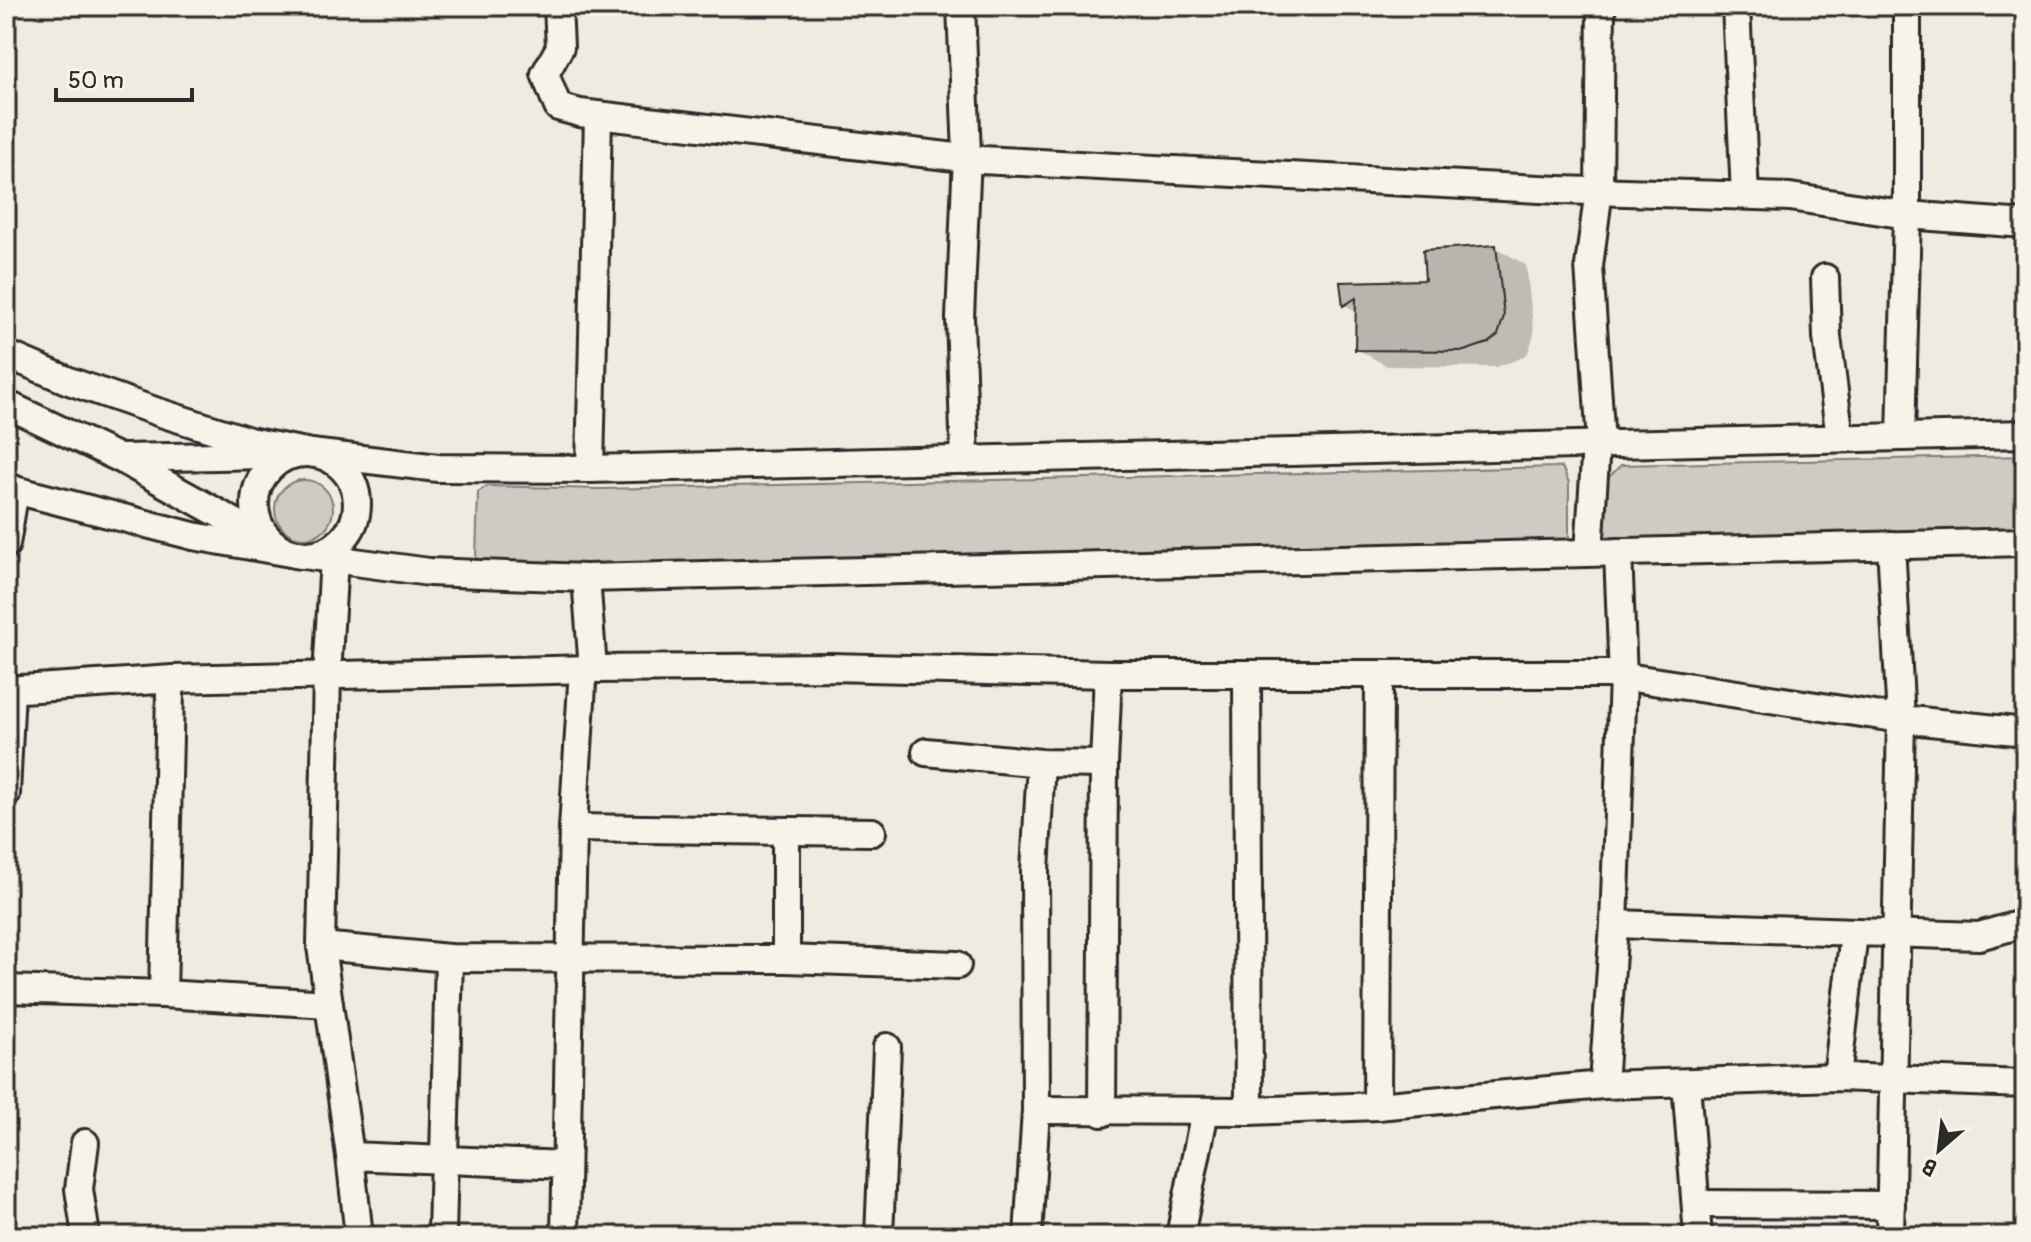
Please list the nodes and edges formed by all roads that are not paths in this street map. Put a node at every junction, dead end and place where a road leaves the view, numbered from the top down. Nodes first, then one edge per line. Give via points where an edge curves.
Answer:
1 (558, 6) edge
2 (961, 6) edge
3 (1601, 6) edge
4 (1736, 6) edge
5 (1907, 6) edge
6 (598, 116) junction
7 (967, 159) junction
8 (1599, 189) junction
9 (1745, 195) junction
10 (1907, 215) junction
11 (2025, 224) edge
12 (1825, 278) dead end
13 (6, 354) edge
14 (6, 404) edge
15 (2025, 434) edge
16 (1901, 437) junction
17 (1840, 438) junction
18 (1599, 444) junction
19 (302, 454) junction
20 (119, 458) junction
21 (965, 460) junction
22 (590, 469) junction
23 (10, 488) edge
24 (2025, 542) edge
25 (6, 544) edge
26 (1891, 545) junction
27 (288, 550) junction
28 (1589, 552) junction
29 (1618, 552) junction
30 (334, 559) junction
31 (586, 578) junction
32 (588, 669) junction
33 (1108, 674) junction
34 (1247, 674) junction
35 (327, 675) junction
36 (1379, 676) junction
37 (1623, 678) junction
38 (173, 679) junction
39 (9, 689) edge
40 (1901, 719) junction
41 (2025, 732) edge
42 (926, 752) dead end
43 (1041, 763) junction
44 (1104, 764) junction
45 (6, 794) edge
46 (573, 828) junction
47 (786, 831) junction
48 (872, 832) dead end
49 (2025, 923) edge
50 (1614, 924) junction
51 (1857, 932) junction
52 (1897, 933) junction
53 (321, 946) junction
54 (449, 958) junction
55 (786, 959) junction
56 (570, 960) junction
57 (957, 965) dead end
58 (6, 989) edge
59 (163, 994) junction
60 (329, 1004) junction
61 (887, 1047) dead end
62 (1837, 1077) junction
63 (1894, 1081) junction
64 (1686, 1083) junction
65 (2025, 1084) edge
66 (1603, 1085) junction
67 (1377, 1106) junction
68 (1036, 1110) junction
69 (1205, 1111) junction
70 (1249, 1111) junction
71 (1102, 1113) junction
72 (85, 1143) dead end
73 (350, 1156) junction
74 (444, 1160) junction
75 (566, 1165) junction
76 (1697, 1204) junction
77 (1891, 1205) junction
78 (86, 1236) edge
79 (359, 1236) edge
80 (442, 1236) edge
81 (565, 1236) edge
82 (879, 1236) edge
83 (1028, 1236) edge
84 (1180, 1236) edge
85 (1698, 1236) edge
86 (1890, 1236) edge

1 - 6 street via 560,47 545,74 558,107
2 - 7 street
3 - 8 street
4 - 9 street
5 - 10 street
6 - 7 street
6 - 22 street
7 - 8 street
7 - 21 street via 960,318
8 - 9 street
8 - 18 street via 1589,266
9 - 10 street
10 - 11 street
10 - 16 street
12 - 17 street
13 - 19 street via 158,412
14 - 20 street
15 - 16 street
16 - 17 street
17 - 18 street
18 - 21 street
18 - 28 street
19 - 20 street
19 - 22 street via 438,468
19 - 27 street via 278,461 266,473 255,505 267,536
19 - 27 street via 327,457 341,466 357,495 357,512 352,528 328,550 312,555
20 - 27 street
21 - 22 street
23 - 25 street
23 - 27 street via 193,536
24 - 26 street
26 - 29 street
26 - 40 street
27 - 30 street
28 - 29 street
28 - 31 street
29 - 37 street
30 - 31 street via 429,572
30 - 35 street
31 - 32 street
32 - 33 street via 830,667
32 - 35 street
32 - 46 street
33 - 34 street
33 - 44 street
34 - 36 street
34 - 70 street
35 - 38 street
35 - 53 street
36 - 37 street
36 - 67 street
37 - 40 street
37 - 50 street
38 - 39 street
38 - 59 street
39 - 45 street
40 - 41 street
40 - 52 street
42 - 43 street
43 - 44 street
43 - 68 street via 1035,871
44 - 71 street
46 - 47 street
46 - 56 street
47 - 48 street
47 - 55 street
49 - 52 street via 1979,936
50 - 51 street
50 - 66 street
51 - 52 street
51 - 62 street
52 - 63 street
53 - 54 street
53 - 60 street
54 - 56 street
54 - 74 street
55 - 56 street
55 - 57 street
56 - 75 street
58 - 59 street
59 - 60 street
60 - 73 street
61 - 82 street
62 - 63 street
62 - 64 street
63 - 65 street
63 - 77 street
64 - 66 street
64 - 76 street
66 - 67 street
67 - 70 street
68 - 71 street
68 - 83 street
69 - 70 street
69 - 71 street
69 - 84 street
72 - 78 street via 79,1189
73 - 74 street
73 - 79 street
74 - 75 street
74 - 80 street
75 - 81 street
76 - 77 street
76 - 85 street
77 - 86 street

